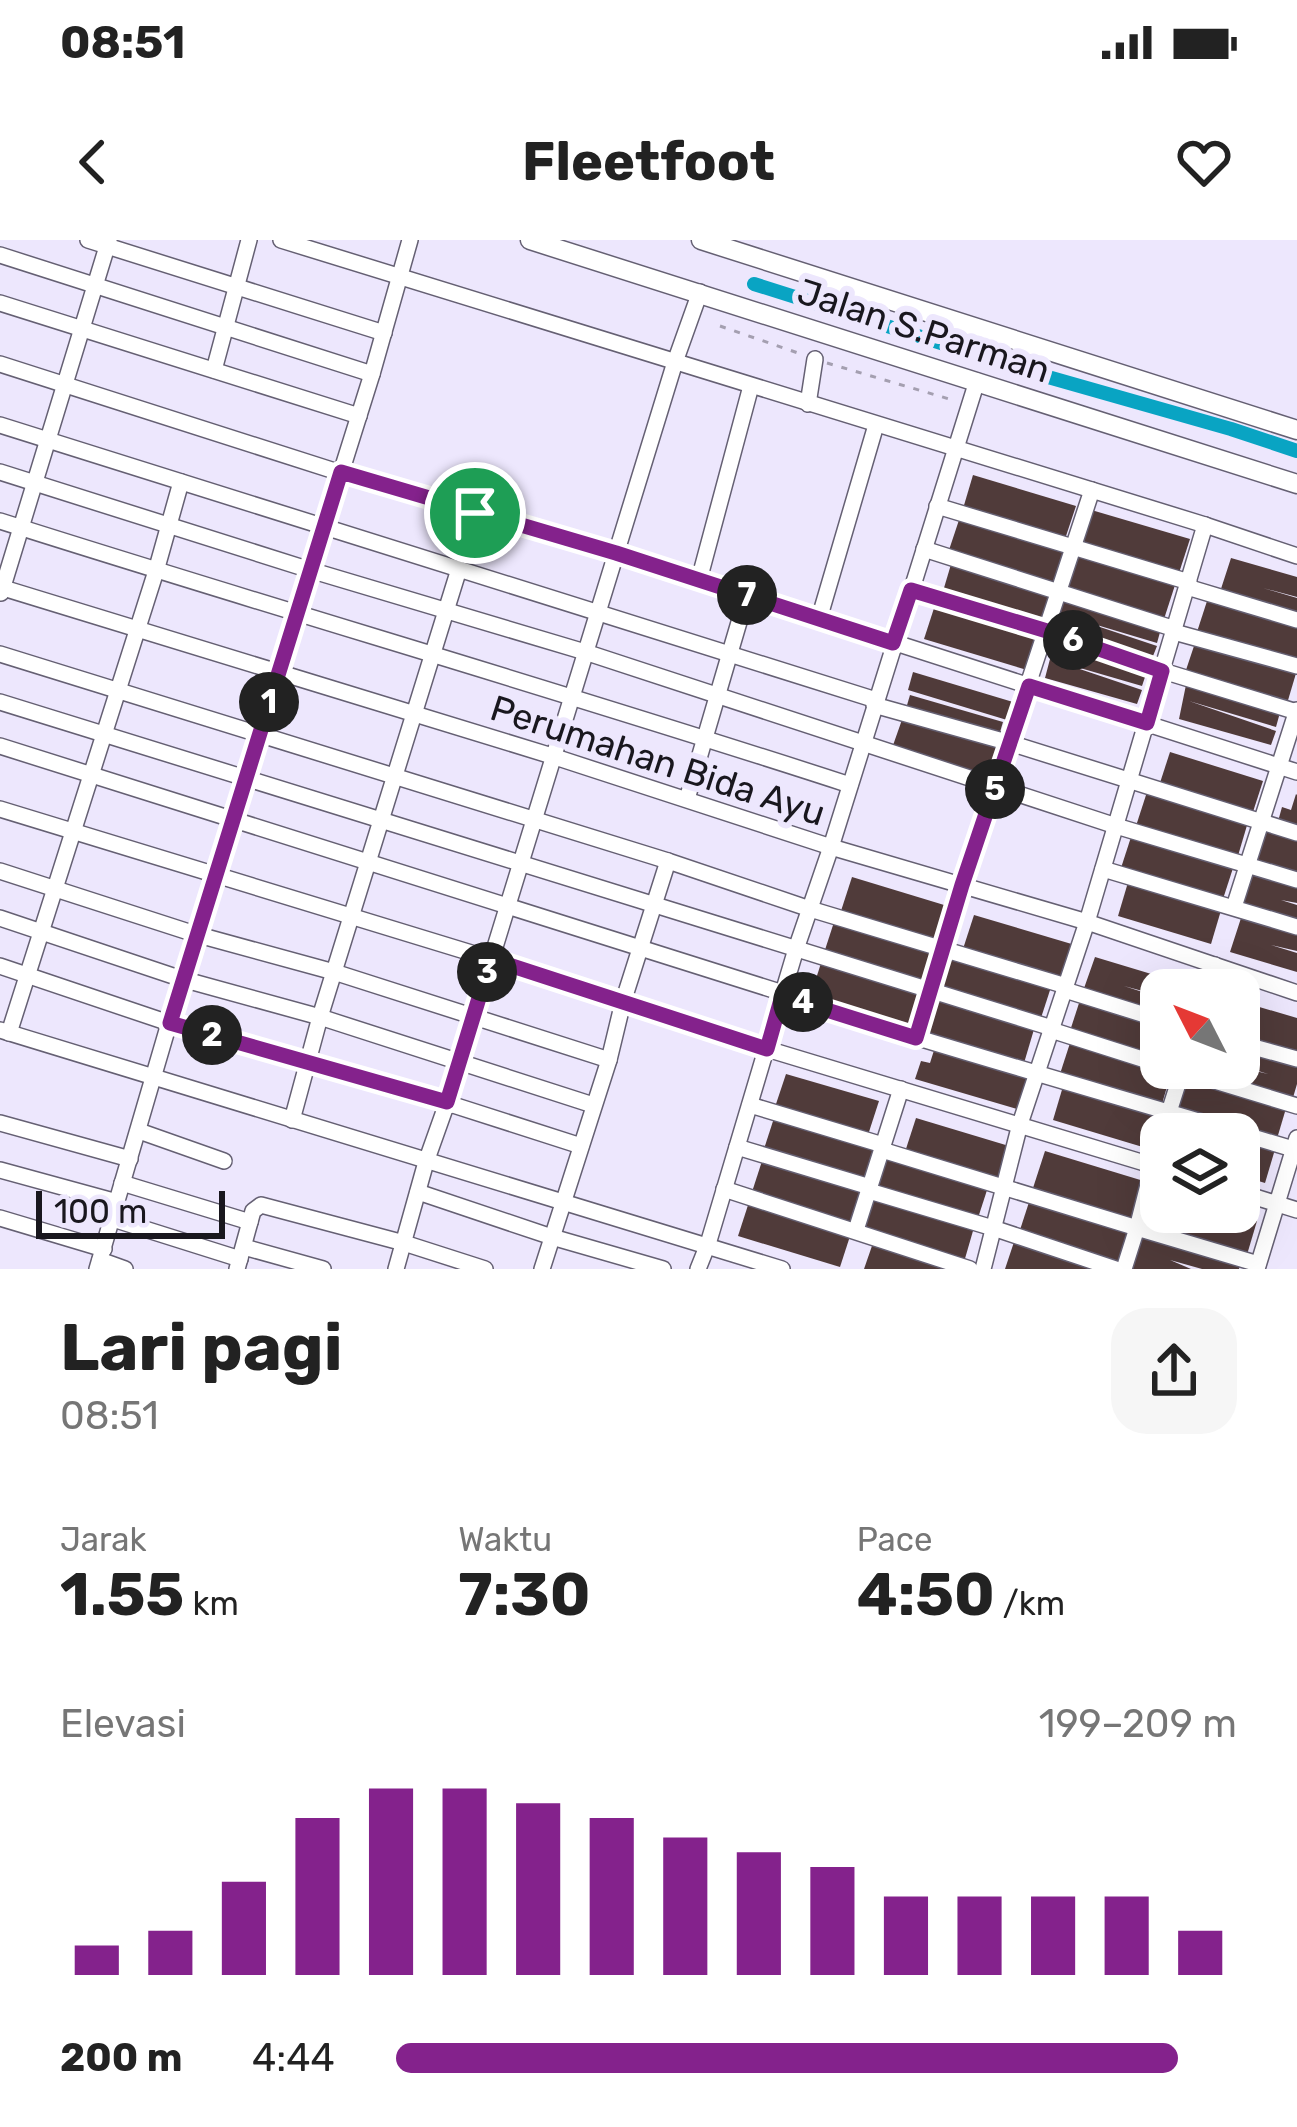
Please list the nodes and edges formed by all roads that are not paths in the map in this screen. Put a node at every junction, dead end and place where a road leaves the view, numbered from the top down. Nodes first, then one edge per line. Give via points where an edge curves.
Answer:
1 (88, 240) edge
2 (249, 240) edge
3 (281, 240) edge
4 (410, 240) edge
5 (530, 240) edge
6 (701, 240) edge
7 (108, 243) edge
8 (0, 255) edge
9 (400, 277) junction
10 (95, 285) junction
11 (236, 286) junction
12 (700, 292) junction
13 (0, 303) edge
14 (82, 328) junction
15 (225, 328) junction
16 (384, 333) junction
17 (814, 359) road end
18 (675, 362) junction
19 (0, 364) edge
20 (214, 370) junction
21 (372, 374) junction
22 (977, 381) junction
23 (64, 383) junction
24 (751, 386) junction
25 (808, 404) junction
26 (358, 416) junction
27 (0, 425) edge
28 (876, 425) junction
29 (1297, 430) edge
30 (47, 439) junction
31 (955, 450) junction
32 (0, 472) edge
33 (341, 472) junction
34 (34, 482) junction
35 (181, 482) junction
36 (1297, 484) edge
37 (1092, 490) junction
38 (938, 506) junction
39 (0, 521) edge
40 (169, 525) junction
41 (1205, 525) junction
42 (324, 526) junction
43 (21, 528) junction
44 (1073, 547) junction
45 (924, 549) junction
46 (616, 553) junction
47 (1297, 556) edge
48 (459, 569) junction
49 (310, 570) junction
50 (156, 572) junction
51 (699, 580) junction
52 (1188, 585) junction
53 (911, 590) junction
54 (1060, 590) junction
55 (1, 591) edge
56 (747, 595) junction
57 (446, 611) junction
58 (598, 611) junction
59 (297, 612) junction
60 (819, 619) junction
61 (1297, 620) edge
62 (1175, 630) junction
63 (137, 631) junction
64 (1046, 632) junction
65 (893, 643) junction
66 (585, 652) junction
67 (0, 654) edge
68 (433, 654) junction
69 (730, 654) junction
70 (1297, 666) edge
71 (1162, 671) junction
72 (278, 673) junction
73 (1029, 686) junction
74 (118, 692) junction
75 (571, 697) junction
76 (717, 697) junction
77 (0, 702) edge
78 (875, 703) junction
79 (1297, 711) edge
80 (416, 715) junction
81 (1147, 723) junction
82 (258, 735) junction
83 (104, 736) junction
84 (705, 738) junction
85 (863, 743) junction
86 (1010, 743) junction
87 (0, 746) edge
88 (552, 756) junction
89 (1288, 769) edge
90 (92, 776) junction
91 (396, 776) junction
92 (245, 777) junction
93 (1130, 782) junction
94 (850, 785) junction
95 (995, 787) junction
96 (687, 799) junction
97 (0, 809) edge
98 (231, 820) junction
99 (382, 820) junction
100 (533, 821) junction
101 (1262, 823) junction
102 (1116, 826) junction
103 (1297, 833) edge
104 (74, 834) junction
105 (831, 847) junction
106 (668, 861) junction
107 (368, 863) junction
108 (520, 863) junction
109 (1247, 866) junction
110 (1103, 868) junction
111 (0, 871) edge
112 (213, 876) junction
113 (1297, 880) edge
114 (962, 885) junction
115 (56, 888) junction
116 (656, 903) junction
117 (507, 906) junction
118 (1234, 907) junction
119 (810, 909) junction
120 (350, 917) junction
121 (0, 919) edge
122 (1087, 922) junction
123 (1297, 927) edge
124 (42, 932) junction
125 (196, 934) junction
126 (641, 948) junction
127 (943, 948) junction
128 (796, 949) junction
129 (491, 959) junction
130 (1215, 965) junction
131 (0, 967) edge
132 (1214, 969) edge
133 (334, 972) junction
134 (28, 976) junction
135 (182, 979) junction
136 (1065, 988) junction
137 (930, 991) junction
138 (1297, 993) edge
139 (783, 994) junction
140 (623, 1002) junction
141 (1140, 1013) edge
142 (473, 1016) junction
143 (320, 1017) junction
144 (170, 1023) junction
145 (1052, 1029) junction
146 (4, 1032) edge
147 (916, 1038) junction
148 (767, 1049) junction
149 (1260, 1049) edge
150 (1140, 1058) edge
151 (1297, 1059) edge
152 (459, 1060) junction
153 (609, 1060) junction
154 (308, 1063) junction
155 (1037, 1072) junction
156 (154, 1079) junction
157 (901, 1088) junction
158 (1174, 1089) edge
159 (1243, 1089) edge
160 (447, 1102) junction
161 (593, 1105) junction
162 (750, 1105) junction
163 (1297, 1106) edge
164 (1169, 1112) junction
165 (292, 1120) junction
166 (0, 1123) edge
167 (1020, 1124) junction
168 (140, 1131) junction
169 (1295, 1143) edge
170 (581, 1146) junction
171 (737, 1147) junction
172 (882, 1147) junction
173 (130, 1160) junction
174 (224, 1161) dead end
175 (426, 1162) junction
176 (1140, 1162) edge
177 (0, 1170) edge
178 (122, 1183) junction
179 (1004, 1185) junction
180 (724, 1189) junction
181 (869, 1189) junction
182 (418, 1192) junction
183 (1260, 1199) edge
184 (564, 1202) junction
185 (1276, 1204) junction
186 (115, 1210) junction
187 (1297, 1210) edge
188 (0, 1218) edge
189 (1140, 1219) edge
190 (250, 1222) junction
191 (993, 1228) junction
192 (1137, 1228) junction
193 (856, 1230) junction
194 (552, 1237) junction
195 (404, 1243) junction
196 (708, 1244) junction
197 (240, 1258) edge
198 (100, 1260) edge
199 (1258, 1267) edge
200 (125, 1269) edge
201 (322, 1269) edge
202 (396, 1269) edge
203 (485, 1269) edge
204 (542, 1269) edge
205 (663, 1269) edge
206 (698, 1269) edge
207 (782, 1269) edge
208 (970, 1269) edge
209 (983, 1269) edge
210 (1120, 1269) edge

1 - 7 street
2 - 11 street
3 - 9 street
4 - 9 street
5 - 12 main road, Jalan S.Parman
6 - 29 main road, Jalan S.Parman
7 - 10 street
7 - 11 street
8 - 10 street
9 - 16 street
9 - 18 street
10 - 14 street
10 - 15 street
11 - 15 street
11 - 16 street
12 - 18 street
12 - 22 main road, Jalan S.Parman
13 - 14 street
14 - 20 street
14 - 23 street
15 - 20 street
15 - 21 street
16 - 21 street
17 - 25 street
18 - 24 street
18 - 46 street
19 - 23 street
20 - 26 street
21 - 26 street
22 - 31 street
22 - 36 main road, Jalan S.Parman
23 - 30 street
23 - 33 street
24 - 25 street
24 - 51 street
25 - 28 street
26 - 33 street
27 - 30 street
28 - 31 street
28 - 60 street
30 - 34 street
30 - 35 street
31 - 37 street
31 - 38 street
32 - 34 street
33 - 42 street
33 - 46 street
34 - 40 street
34 - 43 street
35 - 40 street
35 - 42 street
37 - 41 street
37 - 44 street
38 - 44 street
38 - 45 street
39 - 43 street
40 - 49 street
40 - 50 street
41 - 47 street
41 - 52 street
42 - 48 street
42 - 49 street
43 - 50 street
43 - 55 street
44 - 52 street
44 - 54 street
45 - 53 street
45 - 54 street
46 - 51 street
46 - 58 street
48 - 57 street
48 - 58 street
49 - 57 street
49 - 59 street
50 - 59 street
50 - 63 street
51 - 56 street
52 - 61 street
52 - 62 street
53 - 64 street
53 - 65 street
54 - 62 street
54 - 64 street
55 - 63 street, Perumahan Bida Ayu
56 - 60 street
56 - 69 street
57 - 66 street
57 - 68 street
58 - 66 street
58 - 69 street
59 - 68 street
59 - 72 street
60 - 65 street
62 - 70 street
62 - 71 street
63 - 72 street, Perumahan Bida Ayu
63 - 74 street
64 - 71 street
64 - 73 street
65 - 73 street
65 - 78 street
66 - 75 street
66 - 76 street
67 - 74 street
68 - 75 street
68 - 80 street
69 - 76 street
69 - 78 street
71 - 79 street
71 - 81 street
72 - 80 street, Perumahan Bida Ayu
72 - 82 street
73 - 81 street
73 - 86 street
74 - 82 street
74 - 83 street
75 - 84 street
75 - 88 street
76 - 84 street
76 - 85 street
77 - 83 street
78 - 85 street
78 - 86 street
79 - 89 street
80 - 88 street, Perumahan Bida Ayu
80 - 91 street
81 - 89 street
81 - 93 street
82 - 91 street
82 - 92 street
83 - 90 street
83 - 92 street
84 - 94 street
84 - 96 street
85 - 94 street
85 - 95 street
86 - 93 street
86 - 95 street
87 - 90 street
88 - 96 street, Perumahan Bida Ayu
88 - 100 street
89 - 101 street
90 - 98 street
90 - 104 street
91 - 99 street
91 - 100 street
92 - 98 street
92 - 99 street
93 - 101 street
93 - 102 street
94 - 105 street
95 - 102 street
95 - 114 street
96 - 105 street, Perumahan Bida Ayu
97 - 104 street
98 - 107 street
98 - 112 street
99 - 107 street
99 - 108 street
100 - 106 street
100 - 108 street
101 - 103 street
101 - 109 street
102 - 109 street
102 - 110 street
104 - 112 street
104 - 115 street
105 - 114 street, Perumahan Bida Ayu
105 - 119 street
106 - 116 street
106 - 119 street
107 - 117 street
107 - 120 street
108 - 116 street
108 - 117 street
109 - 113 street
109 - 118 street
110 - 118 street
110 - 122 street
111 - 115 street
112 - 120 street
112 - 125 street
114 - 122 street, Perumahan Bida Ayu
114 - 127 street
115 - 124 street
115 - 125 street
116 - 126 street
116 - 128 street
117 - 126 street
117 - 129 street
118 - 123 street
119 - 127 street
119 - 128 street
120 - 129 street
120 - 133 street
121 - 124 street
122 - 130 street, Perumahan Bida Ayu
122 - 136 street
124 - 134 street
124 - 135 street
125 - 133 street
125 - 135 street
126 - 139 street
126 - 140 street
127 - 136 street
127 - 137 street
128 - 137 street
128 - 139 street
129 - 140 street
129 - 142 street
130 - 132 street
130 - 138 street, Perumahan Bida Ayu
131 - 134 street
133 - 142 street
133 - 143 street
134 - 144 street
134 - 146 street
135 - 143 street
135 - 144 street
136 - 141 street
136 - 145 street
137 - 145 street
137 - 147 street
139 - 147 street
139 - 148 street
140 - 148 street
140 - 153 street
142 - 152 street
142 - 153 street
143 - 152 street
143 - 154 street
144 - 154 street
144 - 156 street
145 - 150 street
145 - 155 street
146 - 156 street
147 - 155 street
148 - 157 street
148 - 162 street
149 - 151 street
152 - 160 street
152 - 161 street
153 - 161 street
154 - 160 street
154 - 165 street
155 - 164 street
155 - 167 street
156 - 165 street
156 - 168 street
157 - 167 street
157 - 172 street
158 - 164 street
159 - 163 street
160 - 170 street
160 - 175 street
161 - 170 street
162 - 171 street
162 - 172 street
164 - 169 street
165 - 175 street
166 - 173 street
167 - 176 street
167 - 179 street
168 - 173 street
168 - 174 street
169 - 185 street
170 - 184 street
171 - 180 street
171 - 181 street
172 - 179 street
172 - 181 street
173 - 178 street
175 - 182 street
175 - 184 street
177 - 186 street
178 - 186 street
178 - 190 street
179 - 191 street
179 - 192 street
180 - 193 street
180 - 196 street
181 - 191 street
181 - 193 street
182 - 194 street
182 - 195 street
183 - 185 street
184 - 194 street
184 - 196 street
185 - 187 street
185 - 199 street
186 - 197 street
186 - 198 street
188 - 198 street
189 - 192 street
190 - 195 street via 261,1205
190 - 197 street
191 - 209 street
191 - 210 street
192 - 199 street
192 - 210 street
193 - 208 street
194 - 204 street
194 - 205 street
195 - 202 street
195 - 203 street
196 - 206 street
196 - 207 street
197 - 201 street
198 - 200 street

